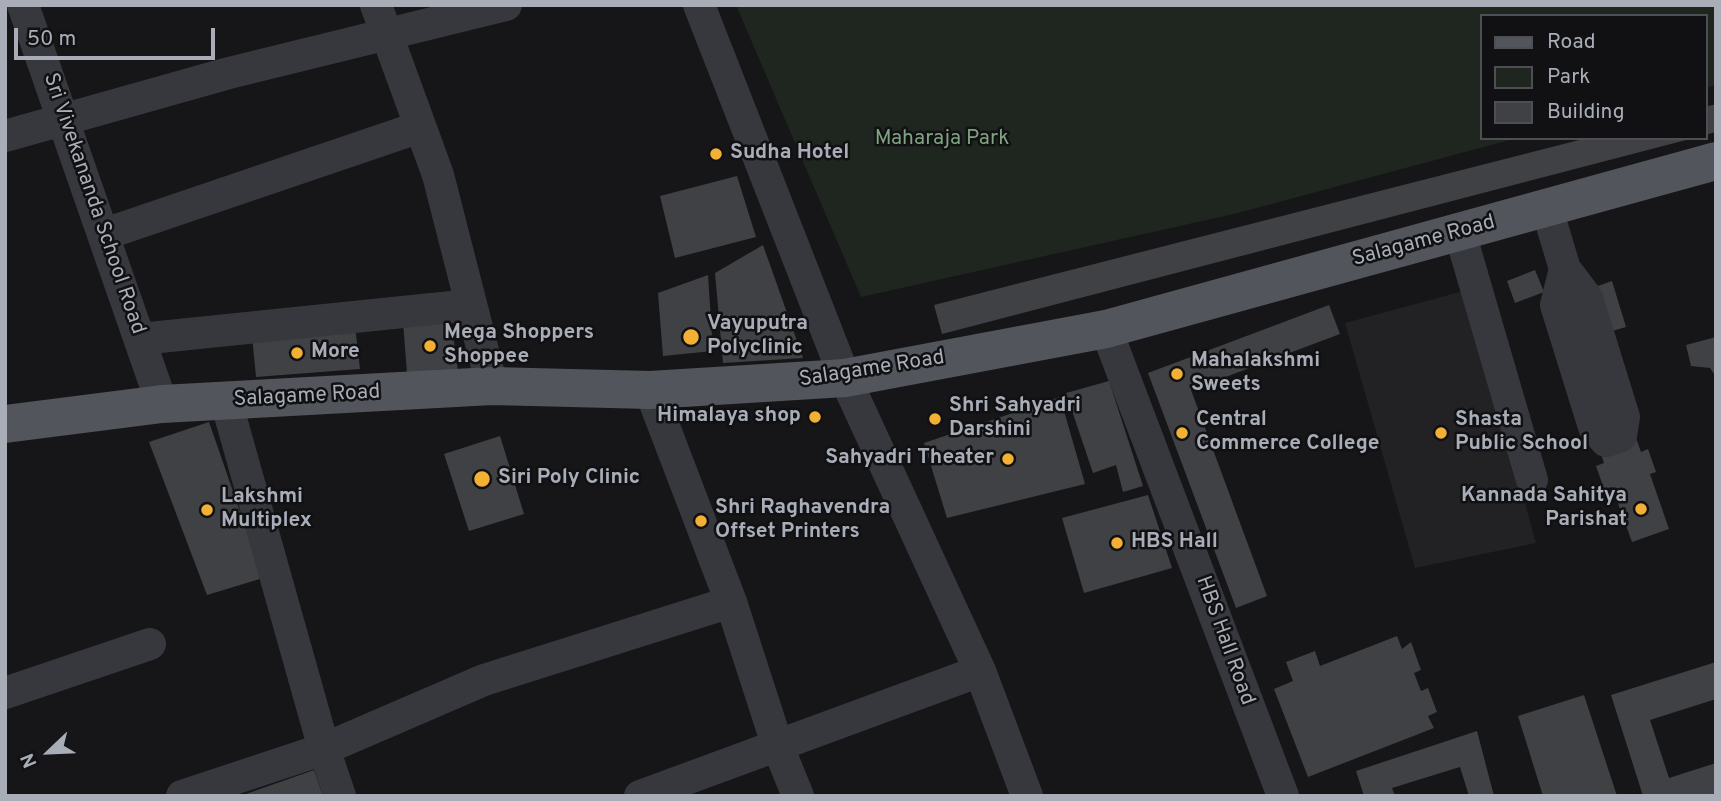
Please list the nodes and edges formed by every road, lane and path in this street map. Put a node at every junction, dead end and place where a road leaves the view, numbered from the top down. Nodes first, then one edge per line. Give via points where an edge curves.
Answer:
1 (23, 5) edge
2 (376, 5) edge
3 (506, 5) edge
4 (699, 5) edge
5 (386, 35) junction
6 (64, 119) junction
7 (420, 127) junction
8 (5, 136) edge
9 (1716, 161) edge
10 (1547, 209) junction
11 (1460, 233) junction
12 (105, 234) junction
13 (1565, 269) dead end
14 (471, 305) junction
15 (1106, 328) junction
16 (140, 339) junction
17 (845, 378) junction
18 (492, 386) junction
19 (650, 390) junction
20 (226, 401) junction
21 (162, 404) junction
22 (5, 424) edge
23 (1532, 480) dead end
24 (732, 602) junction
25 (150, 644) dead end
26 (980, 671) junction
27 (5, 693) edge
28 (777, 744) junction
29 (324, 749) junction
30 (182, 796) edge
31 (340, 796) edge
32 (640, 796) edge
33 (798, 796) edge
34 (1027, 796) edge
35 (1283, 796) edge

1 - 6 street, Sri Vivekananda School Road
2 - 5 street
3 - 5 street
4 - 17 street
5 - 6 street
5 - 7 street
6 - 8 street
6 - 12 street, Sri Vivekananda School Road
7 - 12 street
7 - 14 street via 438,175
9 - 10 main road, Salagame Road
10 - 11 main road, Salagame Road
10 - 13 street
11 - 15 main road, Salagame Road
11 - 23 street
12 - 16 street, Sri Vivekananda School Road
14 - 16 street
14 - 18 street
15 - 17 main road, Salagame Road
15 - 35 street, HBS Hall Road
16 - 21 street, Sri Vivekananda School Road
17 - 19 main road, Salagame Road
17 - 26 street
18 - 19 main road, Salagame Road
18 - 20 main road, Salagame Road
19 - 24 street
20 - 21 main road, Salagame Road
20 - 29 street
21 - 22 main road, Salagame Road
24 - 28 street
24 - 29 street via 484,680
25 - 27 street
26 - 28 street
26 - 34 street
28 - 32 street
28 - 33 street
29 - 30 street
29 - 31 street

